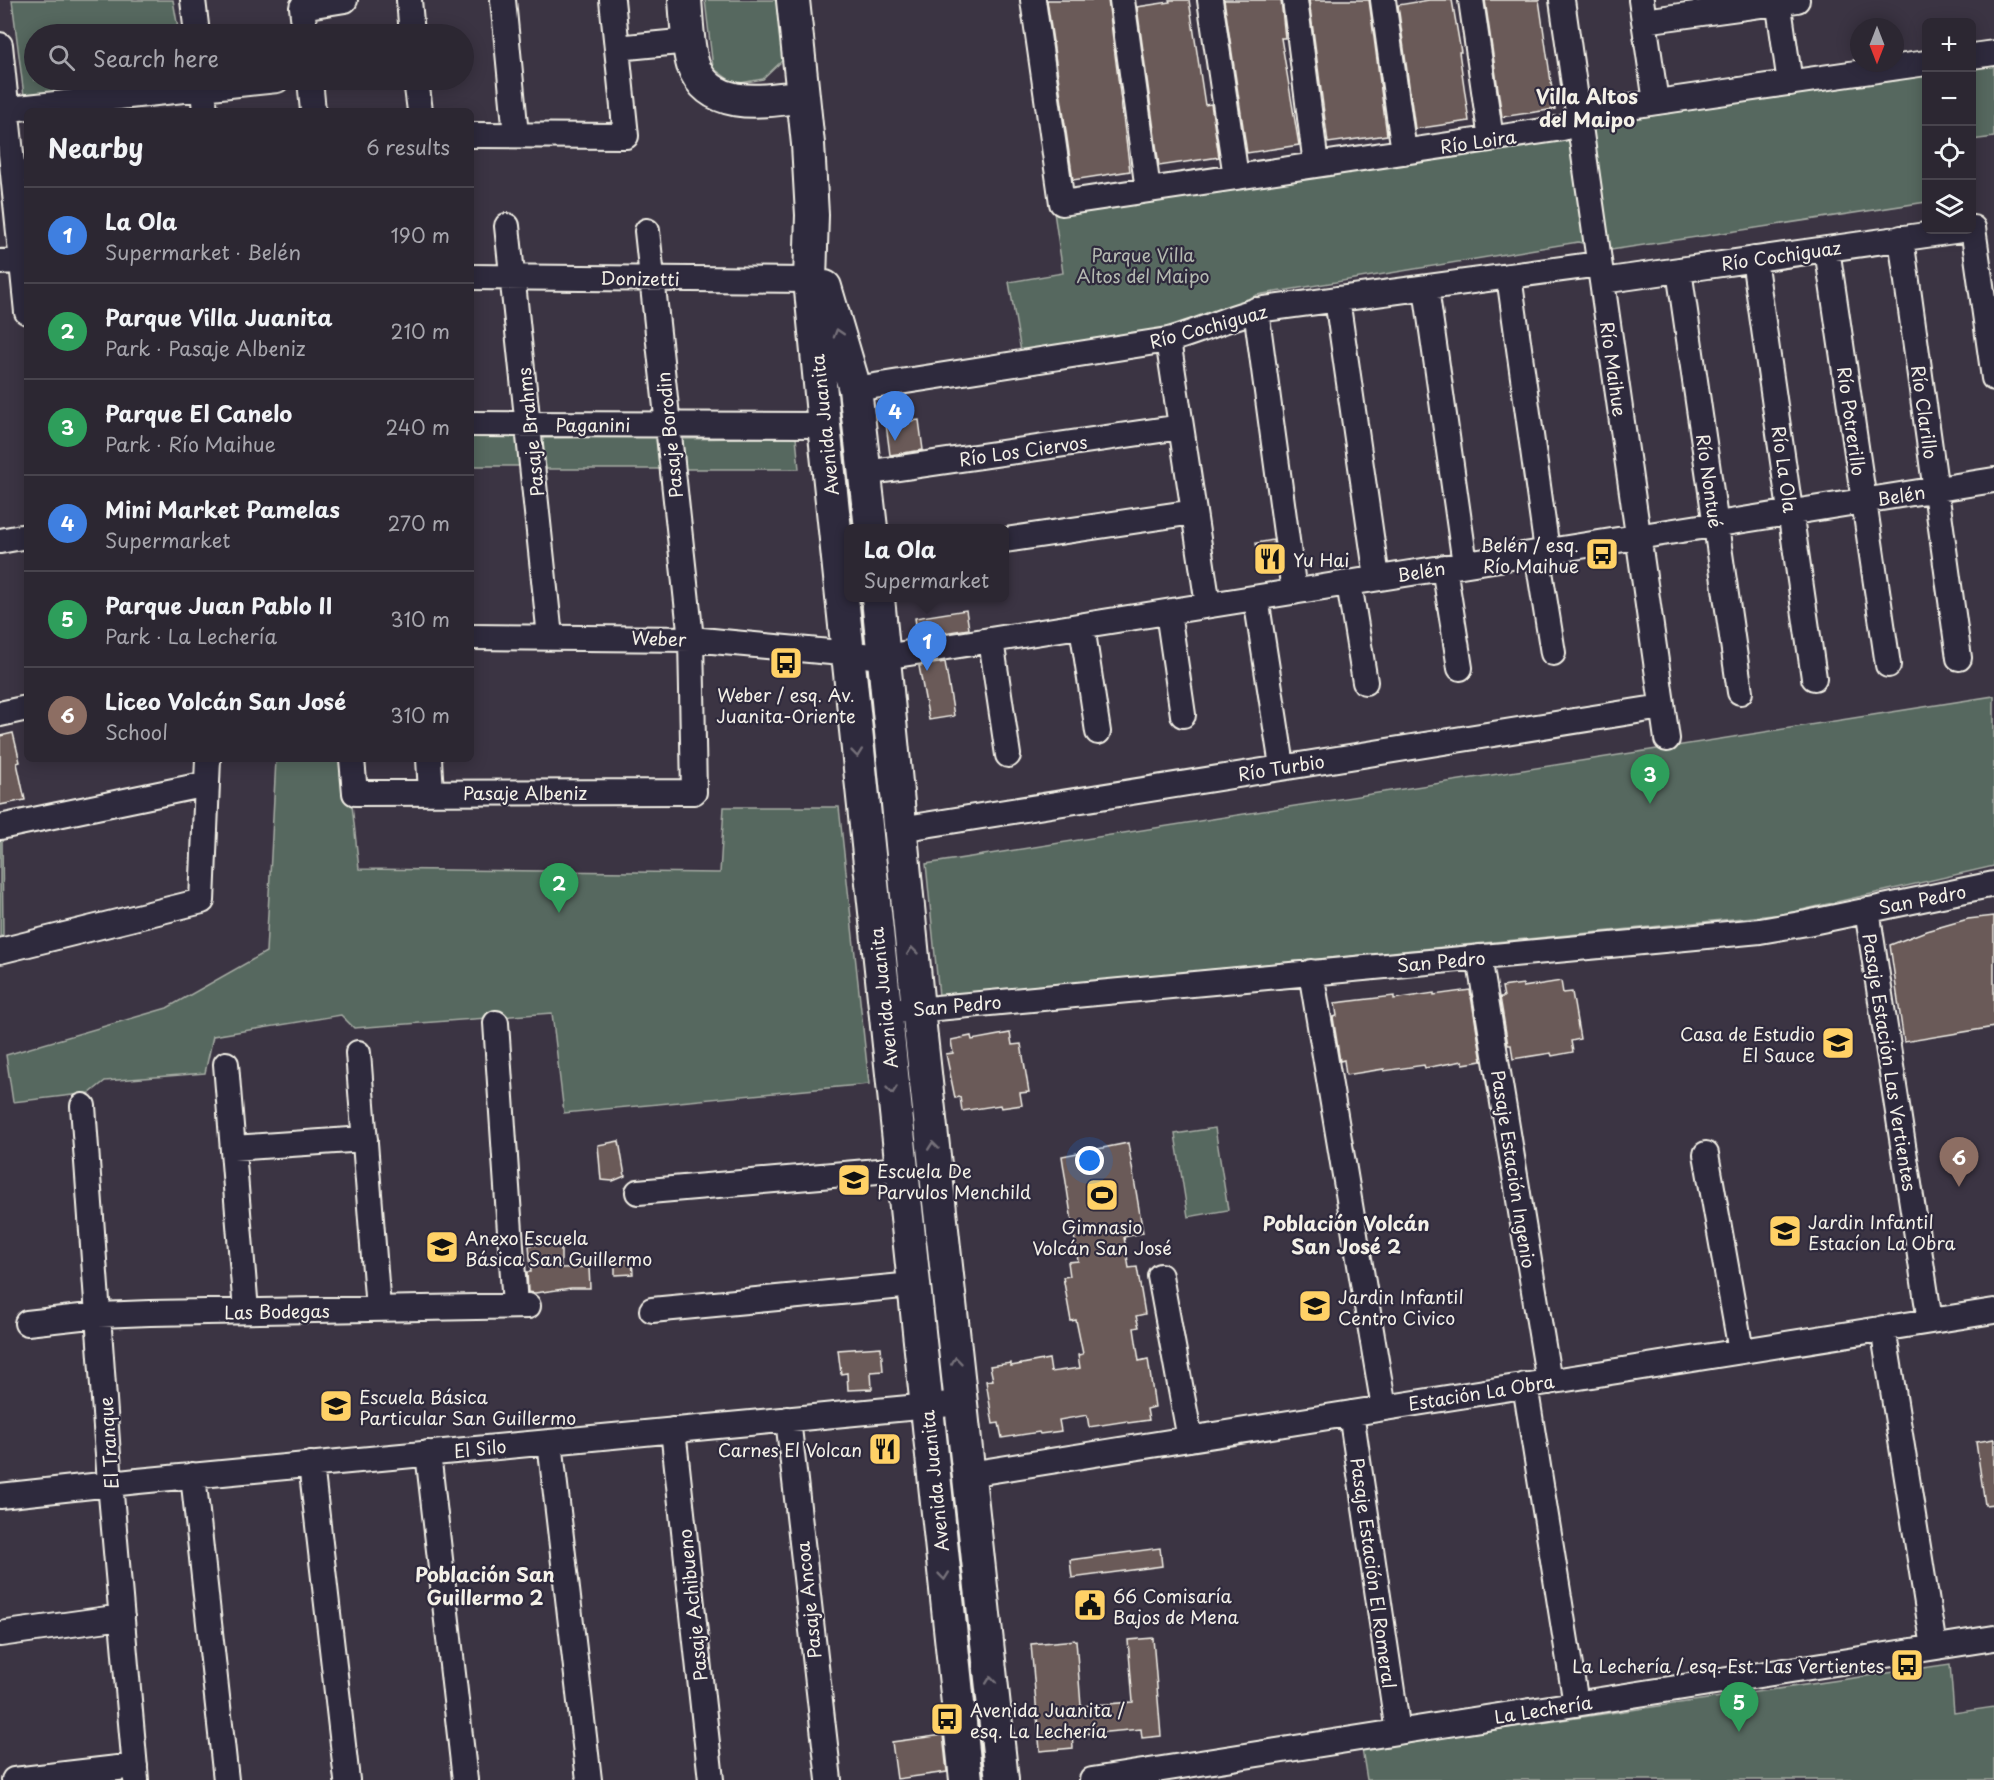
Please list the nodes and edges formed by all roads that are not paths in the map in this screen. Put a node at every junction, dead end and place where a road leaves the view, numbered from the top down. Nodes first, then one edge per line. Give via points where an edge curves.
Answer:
1 (193, 0) edge
2 (345, 0) edge
3 (409, 0) edge
4 (503, 0) edge
5 (612, 0) edge
6 (685, 0) edge
7 (794, 0) edge
8 (1033, 0) edge
9 (1122, 0) edge
10 (1210, 0) edge
11 (1295, 0) edge
12 (1383, 0) edge
13 (1471, 0) edge
14 (1562, 0) edge
15 (1785, 1) edge
16 (1642, 11) edge
17 (196, 24) edge
18 (304, 24) edge
19 (411, 24) edge
20 (689, 41) junction
21 (0, 45) edge
22 (617, 48) junction
23 (1994, 53) edge
24 (1976, 55) edge
25 (1922, 64) edge
26 (1790, 83) junction
27 (220, 90) edge
28 (311, 90) edge
29 (417, 90) edge
30 (203, 93) edge
31 (803, 96) junction
32 (1656, 102) junction
33 (24, 108) edge
34 (27, 108) edge
35 (314, 108) edge
36 (420, 108) edge
37 (3, 110) edge
38 (1579, 120) junction
39 (474, 135) edge
40 (516, 135) junction
41 (1491, 139) junction
42 (1404, 152) junction
43 (1316, 165) junction
44 (1236, 177) junction
45 (1148, 190) junction
46 (812, 215) junction
47 (23, 224) edge
48 (507, 226) dead end
49 (647, 231) dead end
50 (1931, 234) edge
51 (1976, 234) edge
52 (1901, 238) junction
53 (1827, 249) junction
54 (1754, 259) junction
55 (11, 261) edge
56 (1679, 270) junction
57 (1600, 273) junction
58 (1509, 276) junction
59 (474, 277) edge
60 (513, 277) junction
61 (652, 278) junction
62 (810, 280) junction
63 (1426, 288) junction
64 (1337, 299) junction
65 (24, 302) edge
66 (1256, 310) junction
67 (1168, 340) junction
68 (1994, 378) edge
69 (855, 389) junction
70 (474, 424) edge
71 (529, 424) junction
72 (668, 424) junction
73 (824, 425) junction
74 (1181, 427) junction
75 (865, 473) junction
76 (1994, 480) edge
77 (1936, 489) junction
78 (1864, 500) junction
79 (1194, 512) junction
80 (1791, 512) junction
81 (871, 524) edge
82 (1716, 524) junction
83 (1638, 536) junction
84 (24, 537) edge
85 (1009, 539) edge
86 (0, 541) edge
87 (1542, 552) junction
88 (1454, 566) junction
89 (1377, 578) junction
90 (1349, 583) junction
91 (1294, 592) junction
92 (1256, 598) junction
93 (878, 602) edge
94 (1208, 605) junction
95 (1168, 612) junction
96 (1082, 626) junction
97 (474, 637) edge
98 (550, 637) junction
99 (691, 639) junction
100 (991, 640) junction
101 (847, 653) junction
102 (1553, 653) dead end
103 (884, 657) junction
104 (1959, 658) dead end
105 (1888, 665) dead end
106 (1460, 668) dead end
107 (1814, 678) dead end
108 (1365, 682) dead end
109 (1740, 692) dead end
110 (1662, 706) junction
111 (24, 709) edge
112 (0, 714) edge
113 (1183, 715) dead end
114 (1098, 732) dead end
115 (1667, 739) dead end
116 (1008, 754) dead end
117 (208, 762) edge
118 (352, 762) edge
119 (429, 762) edge
120 (1282, 766) junction
121 (207, 784) junction
122 (431, 792) junction
123 (694, 792) joint
124 (0, 827) edge
125 (900, 829) junction
126 (1994, 884) edge
127 (1868, 910) junction
128 (0, 951) edge
129 (1479, 957) junction
130 (1311, 972) junction
131 (918, 1009) junction
132 (884, 1011) junction
133 (496, 1023) dead end
134 (358, 1053) dead end
135 (226, 1064) dead end
136 (83, 1106) dead end
137 (365, 1139) junction
138 (233, 1148) junction
139 (1706, 1154) dead end
140 (901, 1169) junction
141 (638, 1192) dead end
142 (1160, 1276) dead end
143 (913, 1285) junction
144 (378, 1309) junction
145 (652, 1310) dead end
146 (246, 1311) junction
147 (1994, 1311) edge
148 (99, 1315) junction
149 (1930, 1321) junction
150 (27, 1323) dead end
151 (1883, 1328) junction
152 (1741, 1351) junction
153 (1550, 1382) junction
154 (1525, 1385) junction
155 (961, 1403) junction
156 (926, 1406) junction
157 (1384, 1408) junction
158 (1351, 1413) junction
159 (788, 1419) junction
160 (673, 1430) junction
161 (1190, 1439) junction
162 (550, 1442) junction
163 (428, 1453) junction
164 (311, 1464) junction
165 (969, 1474) junction
166 (193, 1475) junction
167 (110, 1484) junction
168 (0, 1496) edge
169 (122, 1617) junction
170 (0, 1634) edge
171 (1994, 1638) edge
172 (1934, 1647) junction
173 (1576, 1704) junction
174 (1398, 1732) junction
175 (135, 1773) edge
176 (14, 1780) edge
177 (226, 1780) edge
178 (347, 1780) edge
179 (465, 1780) edge
180 (589, 1780) edge
181 (711, 1780) edge
182 (829, 1780) edge
183 (966, 1780) edge
184 (1002, 1780) edge
185 (1092, 1780) edge

1 - 17 street
2 - 18 street via 302,7
3 - 19 street
4 - 40 street
5 - 22 street
6 - 20 main road
7 - 31 main road, Avenida Juanita
8 - 45 street, Río Loira via 1062,203
9 - 45 street
10 - 44 street
11 - 43 street
12 - 42 street
13 - 41 street
14 - 38 street, Río Maihue
15 - 16 street
15 - 26 street
16 - 32 street
20 - 22 street
20 - 31 main road via 696,71 708,86 724,96 754,102
21 - 37 street
22 - 40 street via 626,136
23 - 24 street
25 - 26 street, Río Loira
26 - 32 street, Río Loira
27 - 30 street
28 - 35 street
29 - 36 street
30 - 34 street
31 - 46 main road, Avenida Juanita
32 - 38 street, Río Loira via 1595,111
33 - 37 street
37 - 47 street
38 - 41 street, Río Loira via 1563,128
38 - 57 street, Río Maihue
39 - 40 street
41 - 42 street, Río Loira
42 - 43 street, Río Loira
43 - 44 street, Río Loira
44 - 45 street, Río Loira
46 - 62 main road, Avenida Juanita
69 -> 46 main road, Avenida Juanita via 825,290
47 - 55 street
48 - 60 street, Pasaje Brahms
49 - 61 street, Pasaje Borodin
50 - 52 street, Río Cochiguaz
51 - 68 street
52 - 53 street, Río Cochiguaz
52 - 77 street, Río Clarillo
53 - 54 street, Río Cochiguaz
53 - 78 street, Río Potrerillo
54 - 56 street, Río Cochiguaz
54 - 80 street, Río La Ola
55 - 65 street
56 - 57 street, Río Cochiguaz
56 - 82 street, Río Nontué
57 - 58 street, Río Cochiguaz
57 - 83 street, Río Maihue
58 - 63 street, Río Cochiguaz
58 - 87 street
59 - 60 street, Donizetti
60 - 61 street, Donizetti
60 - 71 street, Pasaje Brahms
61 - 62 street, Donizetti
61 - 72 street, Pasaje Borodin
62 - 73 main road, Avenida Juanita
63 - 64 street, Río Cochiguaz
63 - 88 street
64 - 66 street, Río Cochiguaz
64 - 89 street
66 - 67 street, Río Cochiguaz
66 - 91 street
67 - 69 street, Río Cochiguaz
67 - 74 street
69 - 75 main road, Avenida Juanita
70 - 71 street, Paganini
71 - 72 street, Paganini
71 - 98 street, Pasaje Brahms
72 - 73 street, Paganini
72 - 99 street, Pasaje Borodin
73 - 101 main road, Avenida Juanita
74 - 75 street, Río Los Ciervos
74 - 79 street
75 - 81 main road, Avenida Juanita
76 - 77 street, Belén
77 - 78 street, Belén
77 - 104 street, Río Clarillo
78 - 80 street, Belén
78 - 105 street, Río Potrerillo
79 - 85 street
79 - 94 street
80 - 82 street, Belén
80 - 107 street, Río La Ola
82 - 83 street, Belén
82 - 109 street, Río Nontué
83 - 87 street, Belén
83 - 110 street, Río Maihue
84 - 86 street
87 - 88 street, Belén
87 - 102 street
88 - 89 street, Belén
88 - 106 street
89 - 90 street, Belén
90 - 91 street, Belén
90 - 108 street
91 - 92 street, Belén
92 - 94 street, Belén
92 - 120 street
93 - 103 main road, Avenida Juanita
94 - 95 street, Belén
95 - 96 street, Belén
95 - 113 street
96 - 100 street, Belén
96 - 114 street
97 - 98 street, Weber
98 - 99 street, Weber
99 - 101 street, Weber
99 - 123 street, Pasaje Borodin
100 - 103 street, Belén
100 - 116 street
101 - 103 street, Belén
101 -> 132 main road, Avenida Juanita
103 - 125 main road, Avenida Juanita
110 - 115 street, Río Maihue
110 - 120 street, Río Turbio
111 - 112 street
117 - 121 street
118 - 122 street, Pasaje Albeniz via 356,793
119 - 122 street
120 - 125 street, Río Turbio
121 - 124 street
121 - 128 street via 202,901
122 - 123 street, Pasaje Albeniz
131 -> 125 main road, Avenida Juanita
126 - 127 street, San Pedro
127 - 129 street, San Pedro via 1760,931
127 - 149 street, Pasaje Estación Las Vertientes
129 - 130 street, San Pedro
129 - 153 street, Pasaje Estación Ingenio
130 - 131 street, San Pedro
130 - 157 street
131 - 132 street, San Pedro
155 -> 131 main road, Avenida Juanita
132 -> 140 main road, Avenida Juanita
133 - 144 street, Las Bodegas via 521,1306
134 - 137 street
135 - 138 street
136 - 148 street, El Tranque
137 - 138 street
137 - 144 street
138 - 146 street
139 - 152 street
140 - 141 street
140 - 143 main road, Avenida Juanita
142 - 161 street
143 - 145 street
143 - 156 main road, Avenida Juanita
144 - 146 street, Las Bodegas
146 - 148 street, Las Bodegas
147 - 149 street, Estación La Obra
148 - 150 street, Las Bodegas
148 - 167 street, El Tranque
149 - 151 street, Estación La Obra
151 - 152 street, Estación La Obra
151 - 172 street
152 - 153 street, Estación La Obra
153 - 154 street, Estación La Obra
154 - 157 street, Estación La Obra
154 - 173 street
155 - 156 street, El Silo
155 - 165 main road, Avenida Juanita
156 - 159 street, El Silo
156 -> 183 main road, Avenida Juanita
157 - 158 street, Estación La Obra
158 - 161 street, Estación La Obra
158 - 174 street, Pasaje Estación El Romeral
159 - 160 street, El Silo
159 - 182 street, Pasaje Ancoa
160 - 162 street, El Silo
160 - 181 street, Pasaje Achibueno
161 - 165 street, Estación La Obra
162 - 163 street, El Silo
162 - 180 street
163 - 164 street, El Silo
163 - 179 street
164 - 166 street, El Silo
164 - 178 street
184 -> 165 main road, Avenida Juanita
166 - 167 street, El Silo
166 - 177 street
167 - 168 street, El Silo
167 - 169 street, El Tranque
169 - 170 street
169 - 175 street, El Tranque
171 - 172 street, La Lechería
172 - 173 street, La Lechería
173 - 174 street, La Lechería
174 - 185 street, La Lechería
175 - 176 street

